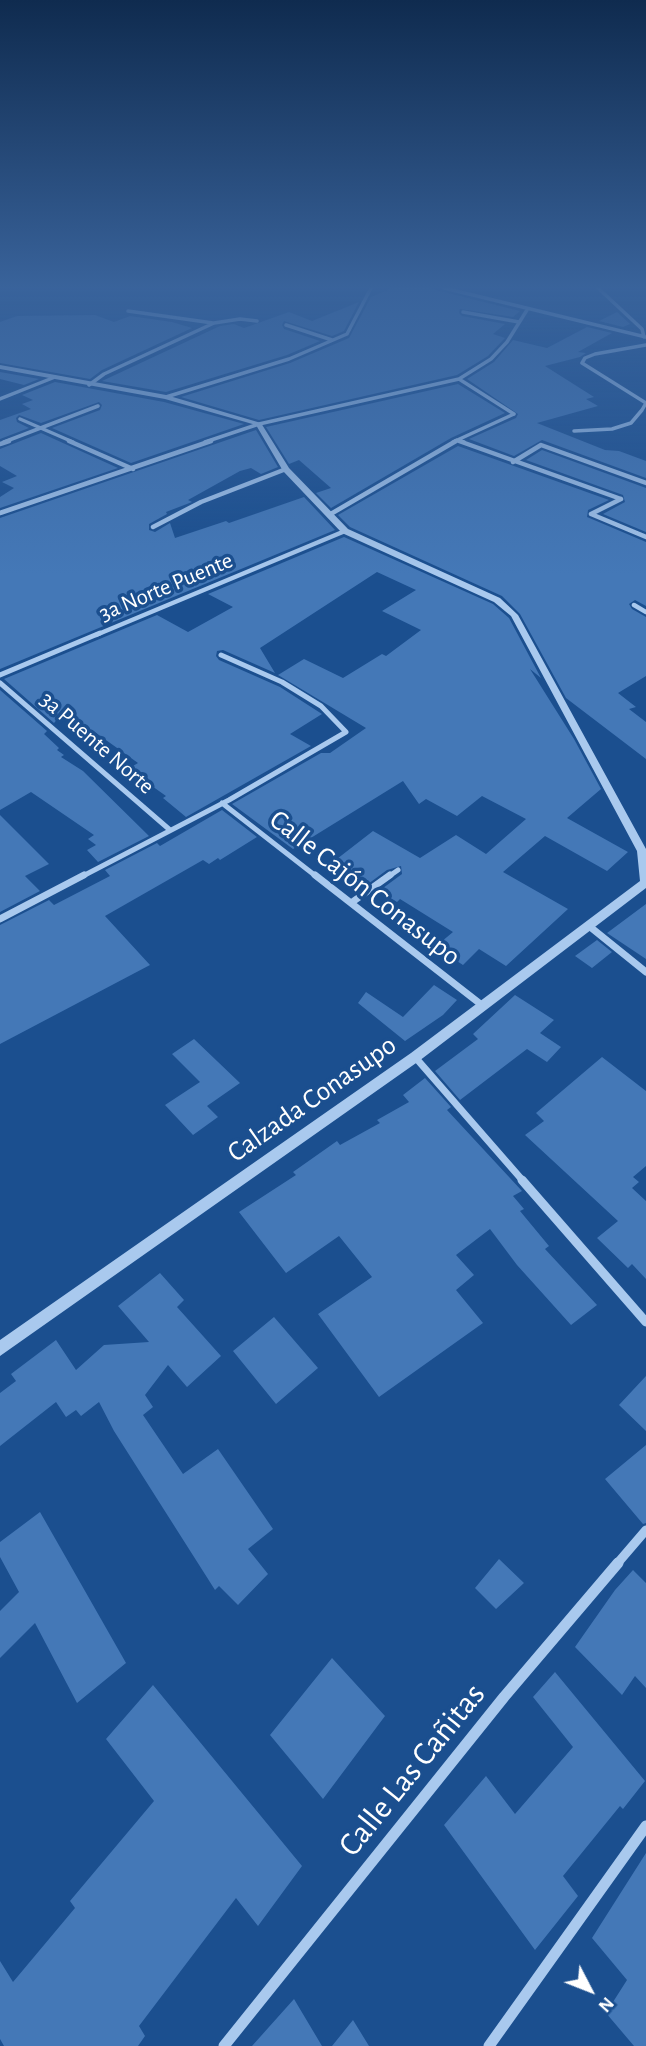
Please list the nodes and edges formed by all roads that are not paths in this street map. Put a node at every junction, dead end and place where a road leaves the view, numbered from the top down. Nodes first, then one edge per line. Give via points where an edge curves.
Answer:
1 (39, 383) edge
2 (83, 383) edge
3 (210, 383) edge
4 (438, 383) edge
5 (465, 383) edge
6 (615, 383) edge
7 (89, 385) joint
8 (166, 397) junction
9 (0, 399) edge
10 (98, 407) dead end
11 (20, 419) dead end
12 (259, 424) junction
13 (40, 428) junction
14 (574, 431) dead end
15 (457, 440) junction
16 (0, 444) edge
17 (513, 461) junction
18 (133, 469) junction
19 (286, 469) junction
20 (646, 483) edge
21 (0, 513) edge
22 (329, 515) junction
23 (153, 527) dead end
24 (345, 531) junction
25 (646, 537) edge
26 (634, 606) dead end
27 (646, 612) edge
28 (221, 655) dead end
29 (0, 675) edge
30 (0, 683) edge
31 (225, 802) junction
32 (170, 830) junction
33 (398, 870) dead end
34 (646, 882) edge
35 (351, 903) junction
36 (0, 919) edge
37 (589, 926) junction
38 (646, 972) edge
39 (483, 1006) junction
40 (415, 1057) junction
41 (646, 1322) edge
42 (0, 1349) edge
43 (646, 1530) edge
44 (646, 1826) edge
45 (223, 2046) edge
46 (489, 2046) edge

1 - 9 street
2 - 7 street
3 - 8 street
4 - 12 street
5 - 15 street via 514,414
6 - 14 street via 646,403 631,423
7 - 8 street
8 - 12 street
10 - 13 street
11 - 13 street
12 - 18 street
12 - 19 street
13 - 16 street
13 - 18 street
15 - 17 street
15 - 22 street
17 - 20 street via 541,445
17 - 25 street via 621,499 592,514
18 - 21 street
19 - 22 street
19 - 23 street via 201,502
22 - 24 street
24 - 29 street, 3a Norte Puente
24 - 34 street via 498,600 514,615 642,851
26 - 27 street
28 - 31 street via 282,682 321,706 346,732
30 - 32 street, 3a Puente Norte
31 - 32 street
31 - 35 street, Calle Cajón Conasupo
32 - 36 street
33 - 35 street
34 - 37 street, Calzada Conasupo
35 - 39 street, Calle Cajón Conasupo
37 - 38 street
37 - 39 street, Calzada Conasupo
39 - 40 street, Calzada Conasupo
40 - 41 street
40 - 42 street, Calzada Conasupo
43 - 45 street, Calle Las Cañitas via 504,1697
44 - 46 street

